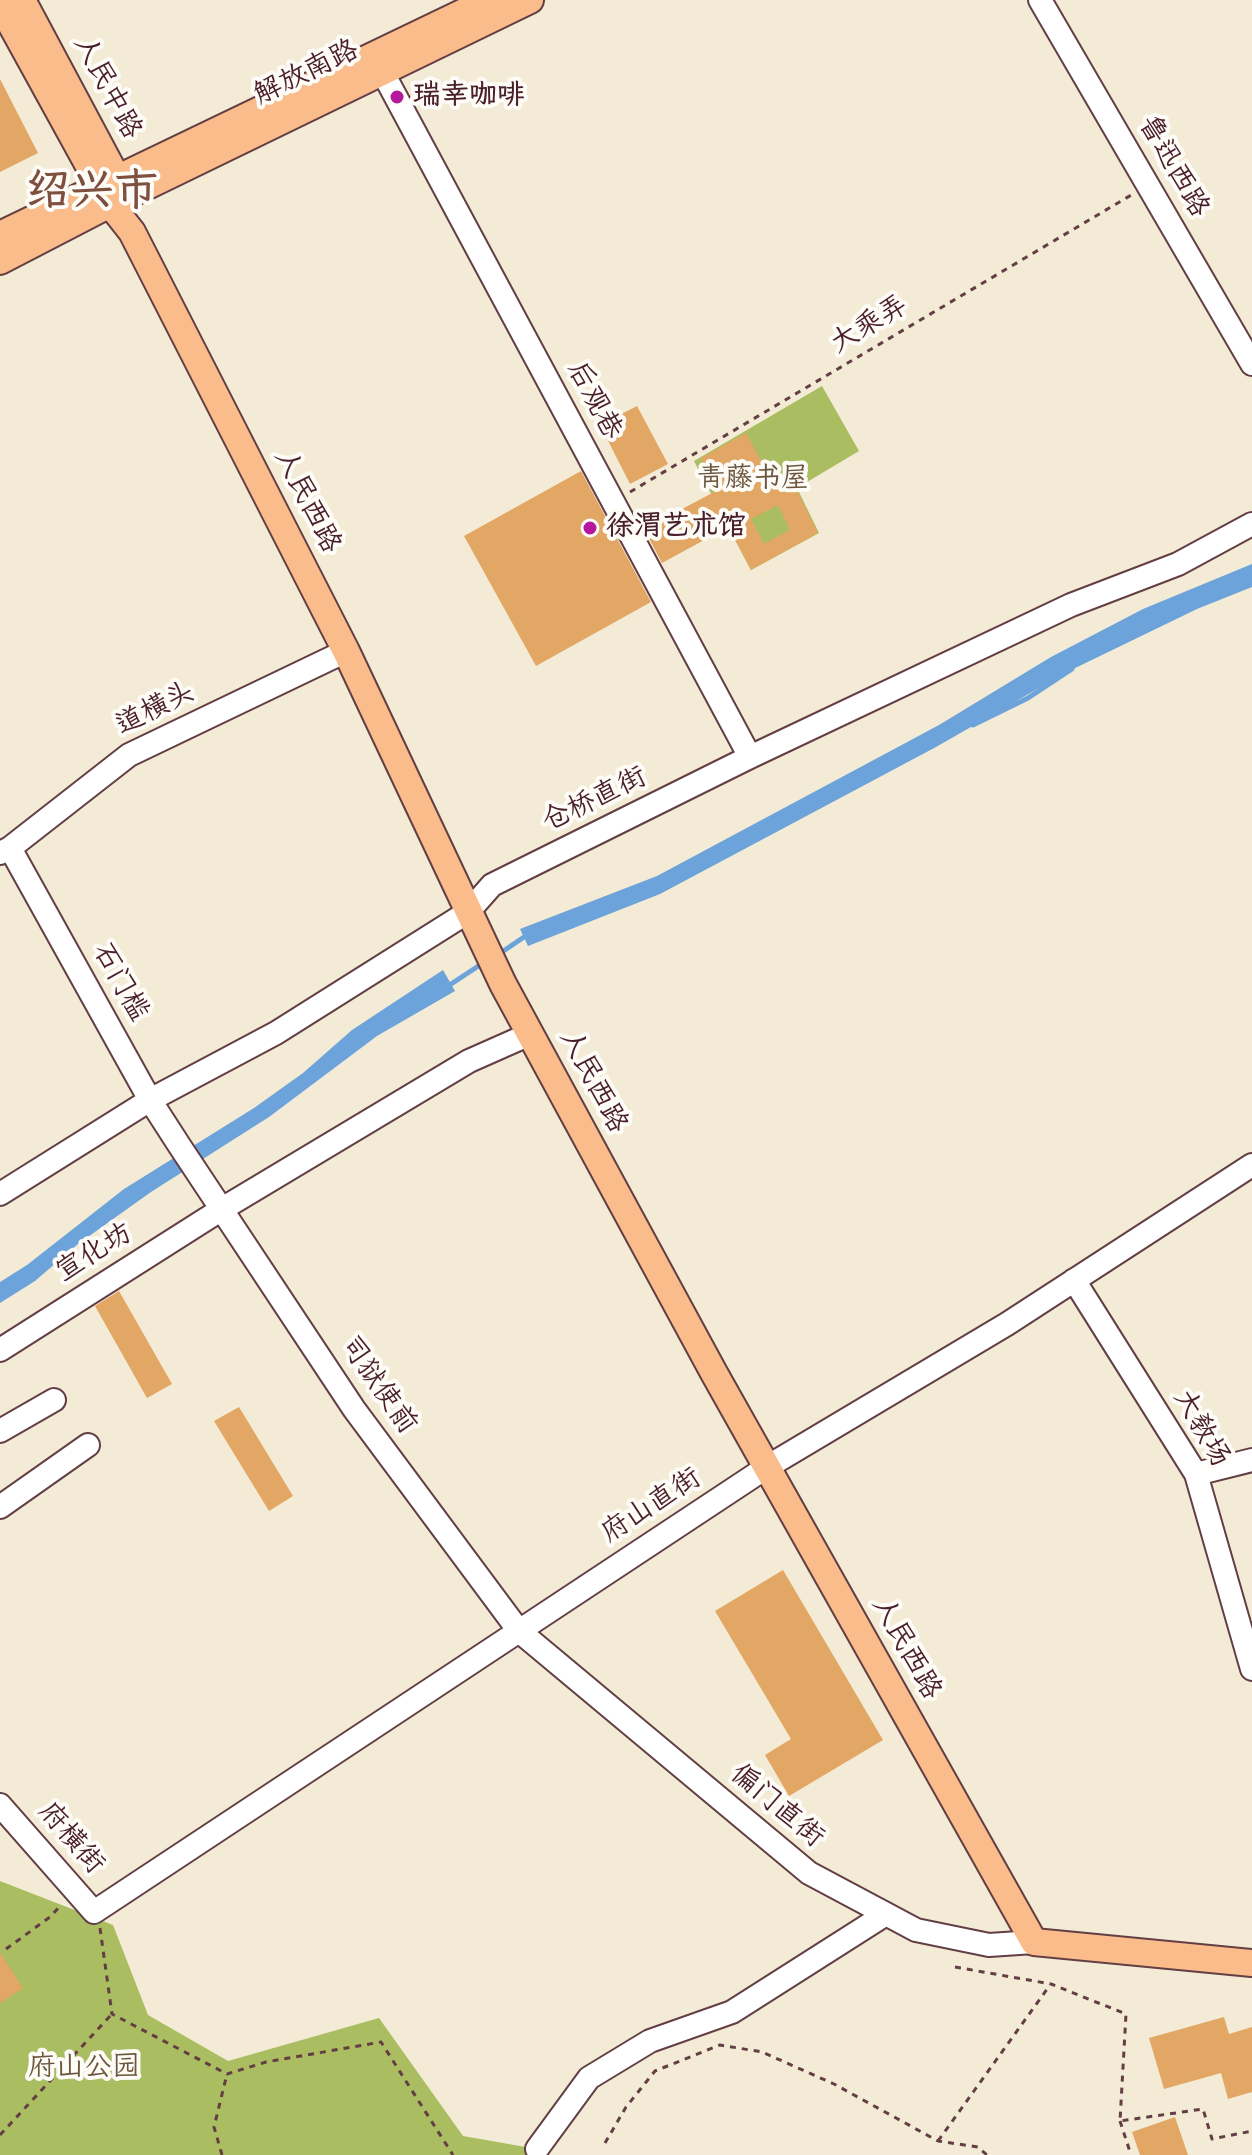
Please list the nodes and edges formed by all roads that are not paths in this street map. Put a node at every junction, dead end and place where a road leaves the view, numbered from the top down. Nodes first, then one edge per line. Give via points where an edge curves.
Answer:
1 (22, 0) edge
2 (489, 0) edge
3 (530, 0) edge
4 (1040, 0) edge
5 (0, 4) edge
6 (383, 73) junction
7 (114, 191) junction
8 (132, 232) joint
9 (0, 235) edge
10 (0, 261) edge
11 (1252, 364) edge
12 (1252, 524) edge
13 (346, 651) junction
14 (750, 757) junction
15 (5, 850) edge
16 (468, 912) junction
17 (530, 1034) junction
18 (150, 1100) junction
19 (1252, 1165) edge
20 (196, 1169) joint
21 (0, 1194) edge
22 (222, 1209) junction
23 (1074, 1280) junction
24 (0, 1350) edge
25 (54, 1400) dead end
26 (0, 1431) edge
27 (88, 1445) dead end
28 (1252, 1460) edge
29 (767, 1467) junction
30 (1196, 1474) junction
31 (0, 1507) edge
32 (519, 1631) junction
33 (1252, 1669) edge
34 (0, 1805) edge
35 (94, 1912) joint
36 (886, 1914) junction
37 (1034, 1942) junction
38 (1252, 1963) edge
39 (537, 2149) dead end

1 - 7 main road, 人民中路
2 - 7 main road, 解放南路
3 - 6 main road, 解放南路
4 - 11 street, 鲁迅西路
5 - 7 main road, 人民中路
6 - 7 main road, 解放南路
6 - 14 street, 后观巷
7 - 8 main road, 人民中路
7 - 9 main road
7 - 10 main road
8 - 13 main road, 人民西路
12 - 14 street, 仓桥直街 via 1178,564 1071,605
13 - 15 street, 道横头 via 129,755
13 - 16 main road, 人民西路
14 - 16 street, 仓桥直街 via 492,885
15 - 18 street, 石门槛
16 - 17 main road, 人民西路
16 - 18 street, 仓桥直街 via 276,1033
17 - 22 street, 宣化坊 via 469,1061
17 - 29 main road, 人民西路
18 - 20 street, 石门槛
18 - 21 street, 仓桥直街
19 - 23 street, 府山直街
20 - 22 street, 司狱使前
22 - 24 street, 宣化坊
22 - 32 street, 司狱使前 via 354,1409
23 - 29 street, 府山直街
23 - 30 street, 大教场
25 - 26 street
27 - 31 street
28 - 30 street
29 - 32 street, 府山直街
29 - 37 main road, 人民西路
30 - 33 street, 大教场
32 - 35 street, 府山直街
32 - 36 street, 偏门直街 via 809,1873
34 - 35 street, 府横街
36 - 37 street, 偏门直街 via 916,1930 989,1945
36 - 39 street via 732,2012 650,2041 589,2078
37 - 38 main road

